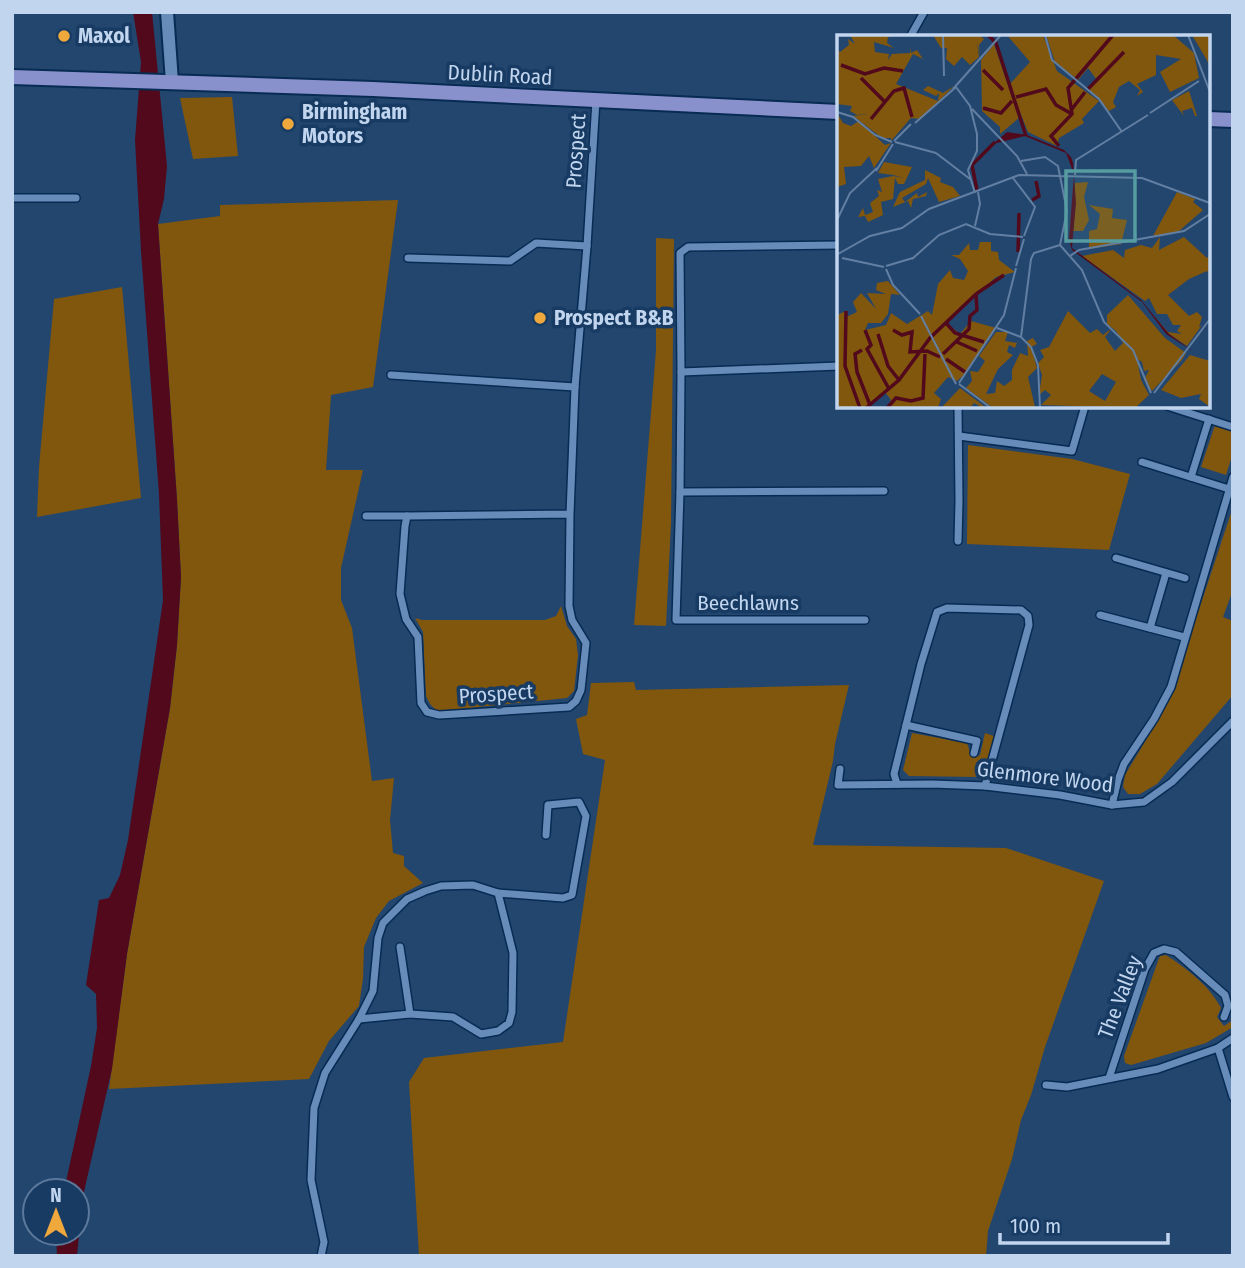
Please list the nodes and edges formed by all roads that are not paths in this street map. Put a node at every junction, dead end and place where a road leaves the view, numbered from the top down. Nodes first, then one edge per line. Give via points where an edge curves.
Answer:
1 (167, 12) edge
2 (924, 12) edge
3 (911, 35) edge
4 (12, 77) edge
5 (166, 82) junction
6 (596, 100) junction
7 (837, 112) edge
8 (1210, 119) edge
9 (1233, 120) edge
10 (12, 198) edge
11 (76, 198) dead end
12 (837, 245) edge
13 (587, 246) junction
14 (408, 258) dead end
15 (837, 366) edge
16 (681, 372) junction
17 (391, 375) dead end
18 (575, 387) junction
19 (958, 408) edge
20 (1084, 408) edge
21 (1173, 408) edge
22 (1209, 419) junction
23 (1233, 427) edge
24 (959, 436) junction
25 (1142, 461) dead end
26 (1191, 477) junction
27 (1233, 477) edge
28 (1229, 489) junction
29 (884, 491) dead end
30 (680, 492) junction
31 (570, 514) junction
32 (366, 516) dead end
33 (407, 516) junction
34 (958, 541) dead end
35 (1116, 558) dead end
36 (1166, 573) junction
37 (1185, 578) dead end
38 (1100, 615) dead end
39 (865, 620) dead end
40 (1150, 628) junction
41 (1184, 637) junction
42 (1233, 721) edge
43 (906, 725) junction
44 (974, 753) dead end
45 (840, 769) dead end
46 (897, 784) junction
47 (985, 786) junction
48 (1112, 805) junction
49 (546, 835) dead end
50 (498, 893) junction
51 (400, 947) dead end
52 (410, 1014) junction
53 (1224, 1017) dead end
54 (359, 1019) junction
55 (1233, 1038) edge
56 (1218, 1048) junction
57 (1109, 1078) junction
58 (1046, 1085) dead end
59 (1233, 1097) edge
60 (321, 1256) edge

1 - 5 street
2 - 3 street
4 - 5 main road, Dublin Road
5 - 6 main road, Dublin Road
6 - 7 main road, Dublin Road
6 - 13 street, Prospect
8 - 9 main road
10 - 11 street
12 - 16 street, Beechlawns via 688,247 680,253
13 - 14 street via 536,243 510,261
13 - 18 street, Prospect
15 - 16 street
16 - 30 street, Beechlawns
17 - 18 street
18 - 31 street, Prospect
19 - 24 street
20 - 24 street via 1072,451
21 - 22 street
22 - 23 street
22 - 26 street
24 - 34 street
25 - 26 street
26 - 28 street
27 - 28 street
28 - 41 street
29 - 30 street
30 - 39 street, Beechlawns via 676,620
31 - 33 street
31 - 33 street, Prospect via 569,606 586,643 576,701 569,707 439,715 427,712 421,704 418,637 406,619 400,594
32 - 33 street
35 - 36 street
36 - 37 street
36 - 40 street
38 - 40 street
40 - 41 street
41 - 48 street via 1171,687 1124,764
42 - 48 street, Glenmore Wood via 1172,782 1144,802
43 - 44 street via 977,741
43 - 46 street via 894,774
43 - 47 street via 937,612 947,608 1021,610 1029,625
45 - 46 street, Glenmore Wood via 838,785
46 - 47 street, Glenmore Wood
47 - 48 street, Glenmore Wood
49 - 50 street via 548,806 579,802 586,816 572,895
50 - 52 street via 513,953 509,1023 481,1034 453,1017
50 - 54 street via 472,885 441,886 407,899 383,923 373,991
51 - 52 street
52 - 54 street
53 - 57 street, The Valley via 1225,995 1176,952 1164,949 1154,953
54 - 60 street via 325,1073 314,1108 311,1180 324,1242
55 - 56 street
56 - 57 street via 1158,1069
56 - 59 street
57 - 58 street via 1067,1087

